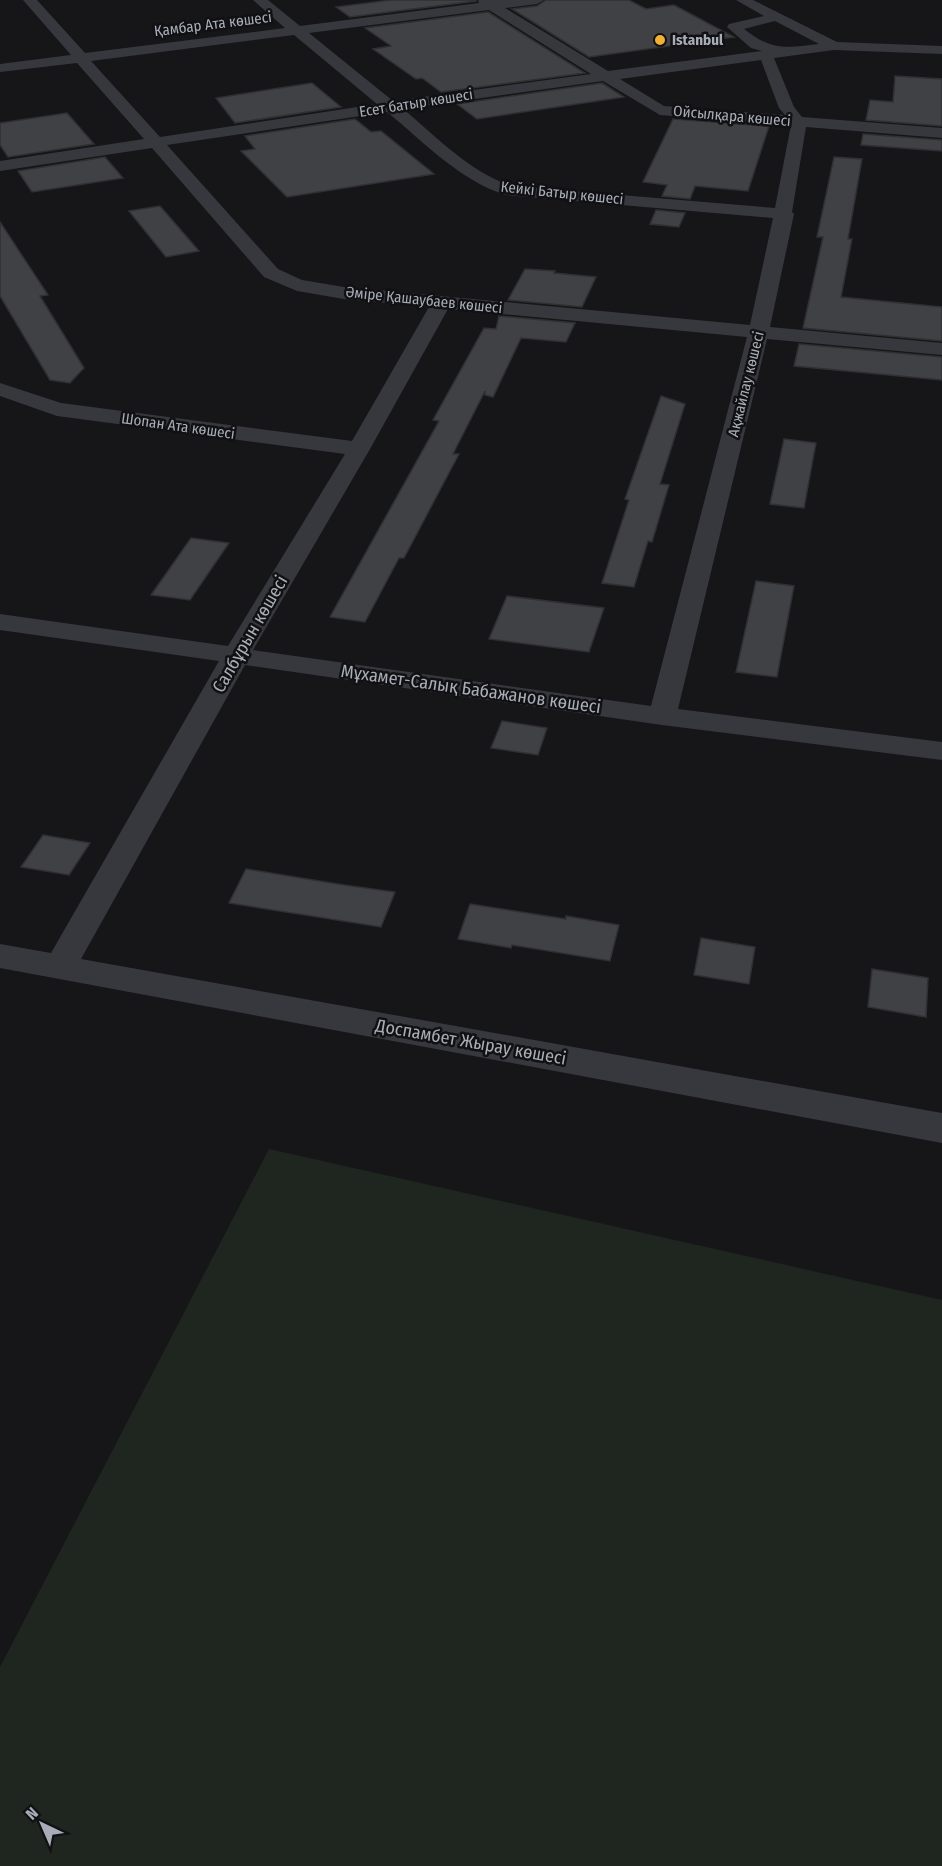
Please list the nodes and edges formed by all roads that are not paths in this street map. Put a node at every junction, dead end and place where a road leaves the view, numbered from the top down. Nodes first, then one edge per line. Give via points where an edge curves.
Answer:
1 (30, 0) edge
2 (260, 0) edge
3 (537, 0) edge
4 (743, 0) edge
5 (486, 3) edge
6 (776, 17) junction
7 (297, 30) junction
8 (834, 46) junction
9 (942, 50) edge
10 (774, 54) junction
11 (80, 58) junction
12 (0, 68) edge
13 (606, 76) junction
14 (392, 107) junction
15 (799, 123) junction
16 (942, 133) edge
17 (155, 142) junction
18 (0, 166) edge
19 (785, 214) junction
20 (441, 303) junction
21 (759, 330) junction
22 (942, 349) edge
23 (0, 389) edge
24 (359, 449) junction
25 (0, 621) edge
26 (236, 656) junction
27 (662, 716) junction
28 (942, 751) edge
29 (0, 956) edge
30 (60, 967) junction
31 (942, 1128) edge

1 - 11 street, Әміре Қашаубаев көшесі
2 - 7 street, Кейкі Батыр көшесі
3 - 5 street, Қамбар Ата көшесі
4 - 6 street
5 - 7 street, Қамбар Ата көшесі
5 - 13 street, Ойсылқара көшесі
6 - 8 street
6 - 10 street via 734,27
7 - 11 street, Қамбар Ата көшесі
7 - 14 street, Кейкі Батыр көшесі
8 - 9 street
8 - 10 street, Есет батыр көшесі
10 - 13 street, Есет батыр көшесі
10 - 15 street via 787,108
11 - 12 street, Қамбар Ата көшесі
11 - 17 street, Әміре Қашаубаев көшесі
13 - 14 street, Есет батыр көшесі
13 - 15 street, Ойсылқара көшесі via 660,110
14 - 17 street, Есет батыр көшесі
14 - 19 street, Кейкі Батыр көшесі via 469,171 491,185 512,191
15 - 16 street, Ойсылқара көшесі
15 - 19 street, Ақжайлау көшесі
17 - 18 street, Есет батыр көшесі
17 - 20 street, Әміре Қашаубаев көшесі via 271,273 297,285
19 - 21 street, Ақжайлау көшесі
20 - 21 street, Әміре Қашаубаев көшесі
20 - 24 street, Салбұрын көшесі
21 - 22 street, Әміре Қашаубаев көшесі
21 - 27 street, Ақжайлау көшесі
23 - 24 street, Шопан Ата көшесі via 57,409
24 - 26 street, Салбұрын көшесі
25 - 26 street, Мұхамет-Салық Бабажанов көшесі
26 - 27 street, Мұхамет-Салық Бабажанов көшесі
26 - 30 street, Салбұрын көшесі
27 - 28 street, Мұхамет-Салық Бабажанов көшесі
29 - 30 street, Доспамбет Жырау көшесі
30 - 31 street, Доспамбет Жырау көшесі

